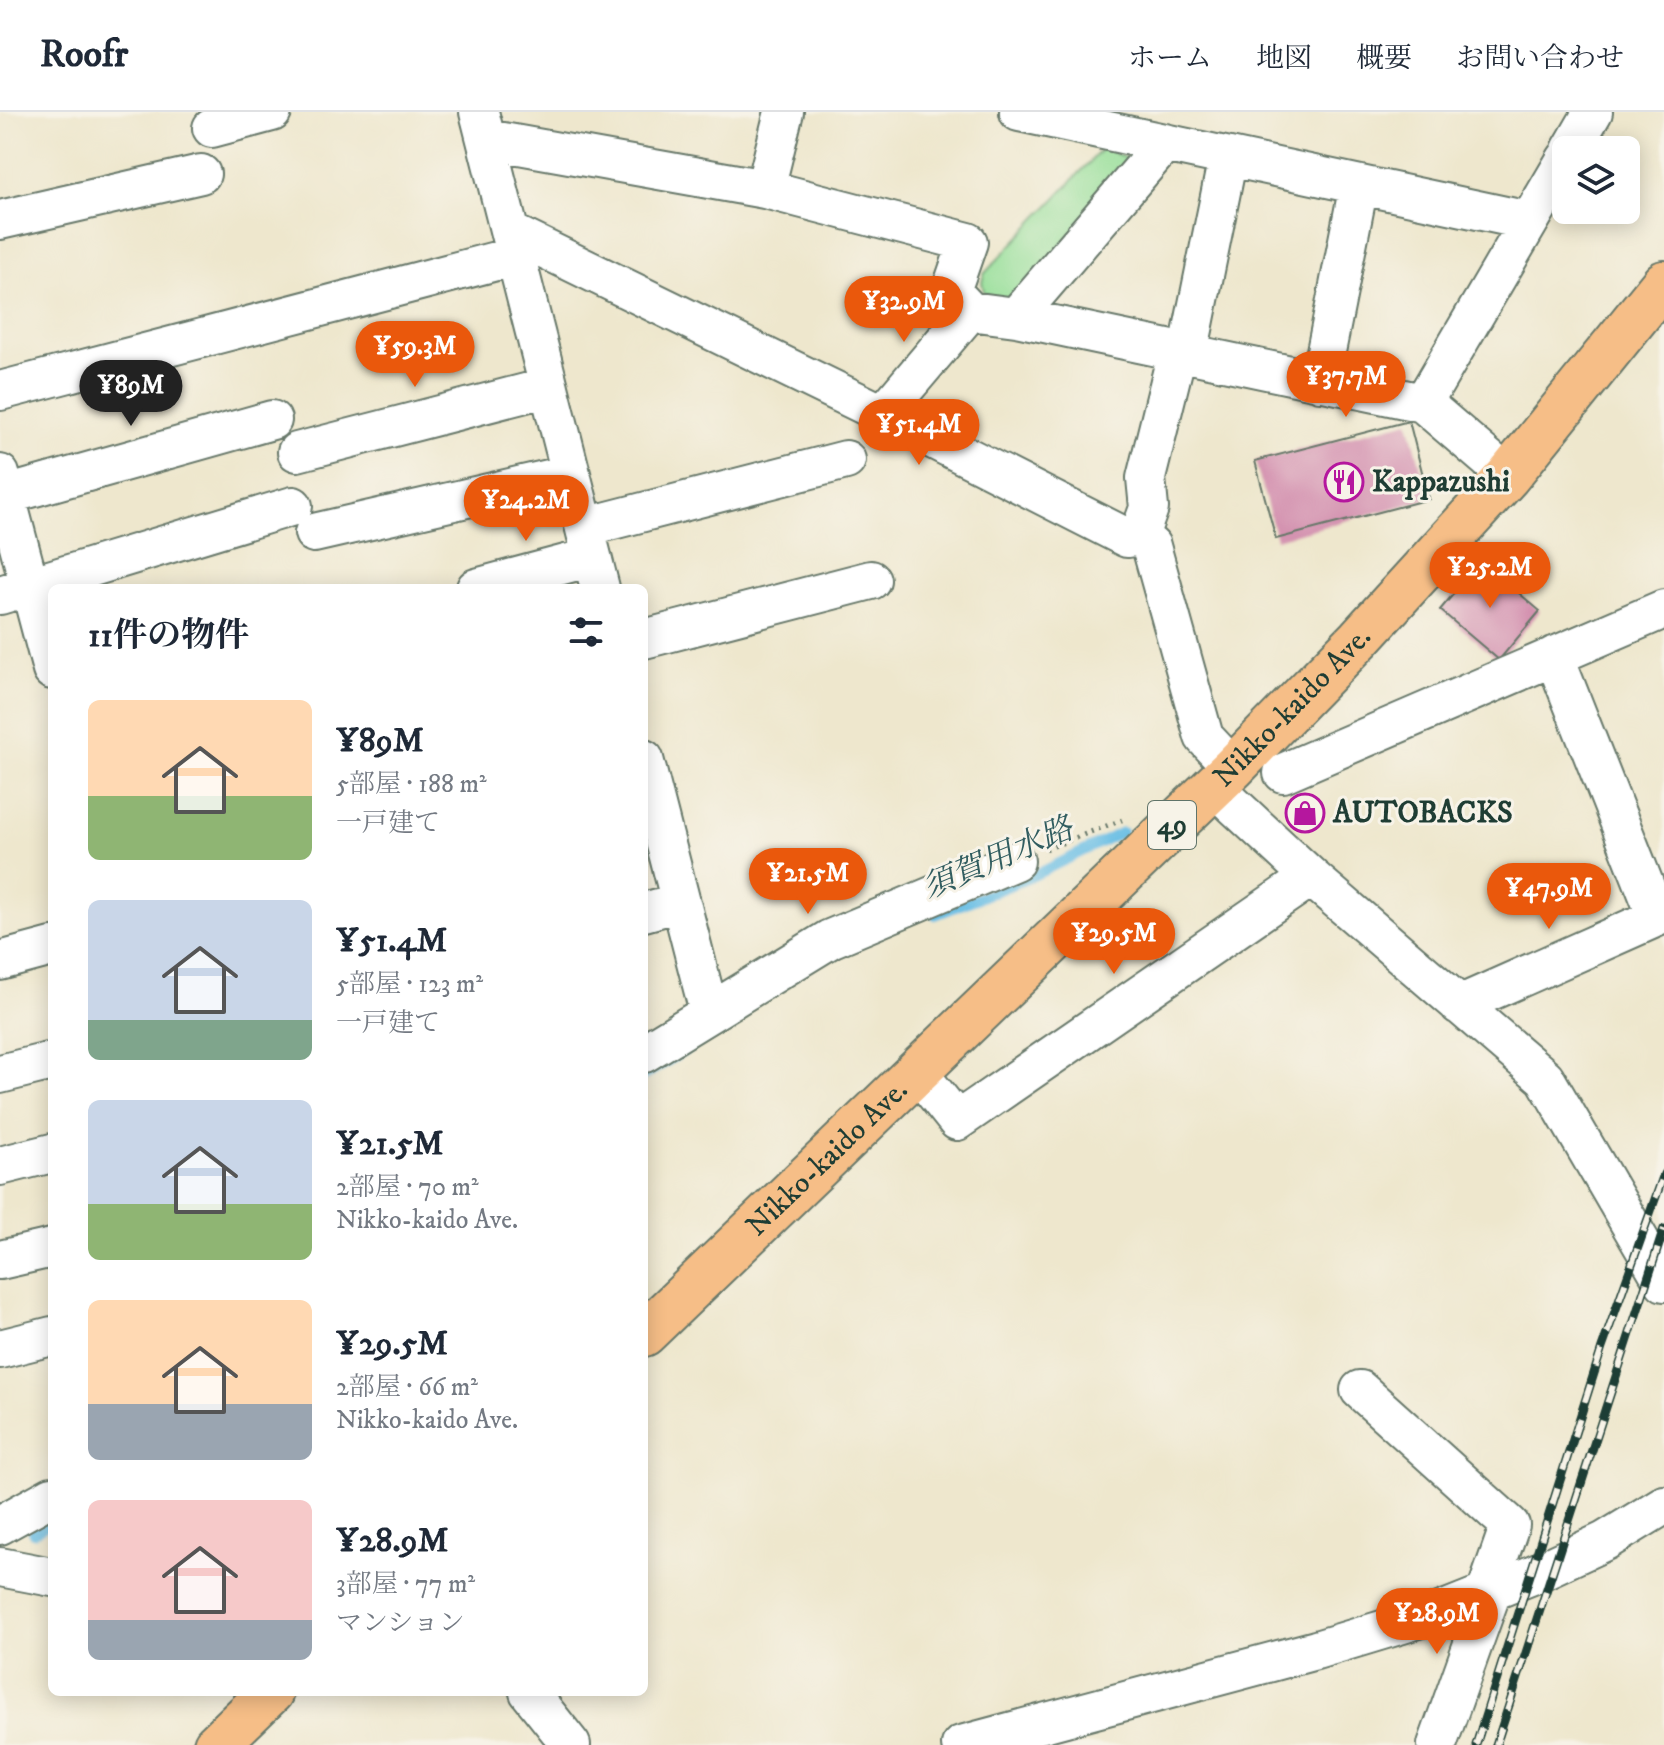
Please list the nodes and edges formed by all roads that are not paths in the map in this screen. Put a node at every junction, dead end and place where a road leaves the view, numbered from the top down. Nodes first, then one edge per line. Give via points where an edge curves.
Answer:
1 (272, 112) edge
2 (784, 112) edge
3 (1019, 112) edge
4 (1593, 112) edge
5 (483, 125) edge
6 (212, 128) dead end
7 (1150, 131) edge
8 (1579, 136) edge
9 (1228, 157) junction
10 (201, 174) dead end
11 (1552, 182) edge
12 (1359, 185) junction
13 (765, 189) junction
14 (0, 220) edge
15 (1529, 221) junction
16 (512, 244) junction
17 (1663, 287) edge
18 (970, 311) junction
19 (1016, 317) junction
20 (1182, 353) junction
21 (1320, 382) junction
22 (549, 387) junction
23 (0, 391) edge
24 (1423, 403) junction
25 (883, 414) junction
26 (272, 420) dead end
27 (297, 452) dead end
28 (846, 460) dead end
29 (571, 474) junction
30 (1508, 476) junction
31 (3, 484) edge
32 (1139, 536) junction
33 (592, 557) edge
34 (871, 580) dead end
35 (491, 584) edge
36 (15, 591) edge
37 (1664, 609) edge
38 (648, 638) edge
39 (1554, 656) junction
40 (48, 661) edge
41 (1283, 773) dead end
42 (648, 775) edge
43 (1223, 777) junction
44 (1015, 861) road end
45 (1311, 877) junction
46 (680, 902) junction
47 (648, 911) edge
48 (1661, 915) edge
49 (48, 948) edge
50 (0, 961) edge
51 (1459, 1005) junction
52 (709, 1012) junction
53 (648, 1050) edge
54 (48, 1062) edge
55 (917, 1071) junction
56 (0, 1074) edge
57 (48, 1154) edge
58 (0, 1166) edge
59 (48, 1249) edge
60 (0, 1260) edge
61 (1664, 1282) edge
62 (648, 1330) edge
63 (48, 1337) edge
64 (0, 1349) edge
65 (1360, 1390) dead end
66 (48, 1498) edge
67 (1664, 1505) edge
68 (0, 1525) edge
69 (0, 1567) edge
70 (48, 1576) edge
71 (1489, 1592) junction
72 (267, 1696) edge
73 (532, 1696) edge
74 (216, 1745) edge
75 (571, 1745) edge
76 (961, 1745) edge
77 (1437, 1745) edge

1 - 6 street
2 - 13 street
3 - 7 street
4 - 8 street
5 - 13 street
5 - 16 street
7 - 9 street
7 - 19 street
9 - 12 street
9 - 20 street
10 - 14 street
11 - 15 street
12 - 15 street
12 - 21 street
13 - 18 street via 968,242 951,291
15 - 24 street
16 - 22 street
16 - 23 street
16 - 25 street
17 - 30 main road, Nikko-kaido Ave. / 49
18 - 19 street
18 - 25 street
19 - 20 street
20 - 21 street
20 - 32 street via 1146,478 1149,508
21 - 24 street
22 - 27 street
22 - 29 street
24 - 30 street
25 - 32 street via 1127,538
26 - 31 street
28 - 33 street
29 - 33 street
29 - 36 street via 304,520
30 - 43 main road, Nikko-kaido Ave. / 49
31 - 36 street
32 - 43 street via 1151,546 1204,737
33 - 35 street
34 - 38 street
36 - 40 street
37 - 39 street
39 - 41 street
39 - 48 street
42 - 46 street
43 - 45 street
43 - 55 main road, Nikko-kaido Ave. / 49
44 - 52 street via 830,939
45 - 51 street
45 - 55 street via 957,1121
46 - 47 street
46 - 52 street
48 - 51 street
49 - 50 street
51 - 61 street via 1545,1078
52 - 53 street
54 - 56 street
55 - 62 main road, Nikko-kaido Ave. / 49
57 - 58 street
59 - 60 street
63 - 64 street
65 - 71 street via 1510,1525
66 - 68 street
67 - 71 street via 1605,1541
69 - 70 street
71 - 76 street via 1316,1650
71 - 77 street
72 - 74 main road
73 - 75 street

